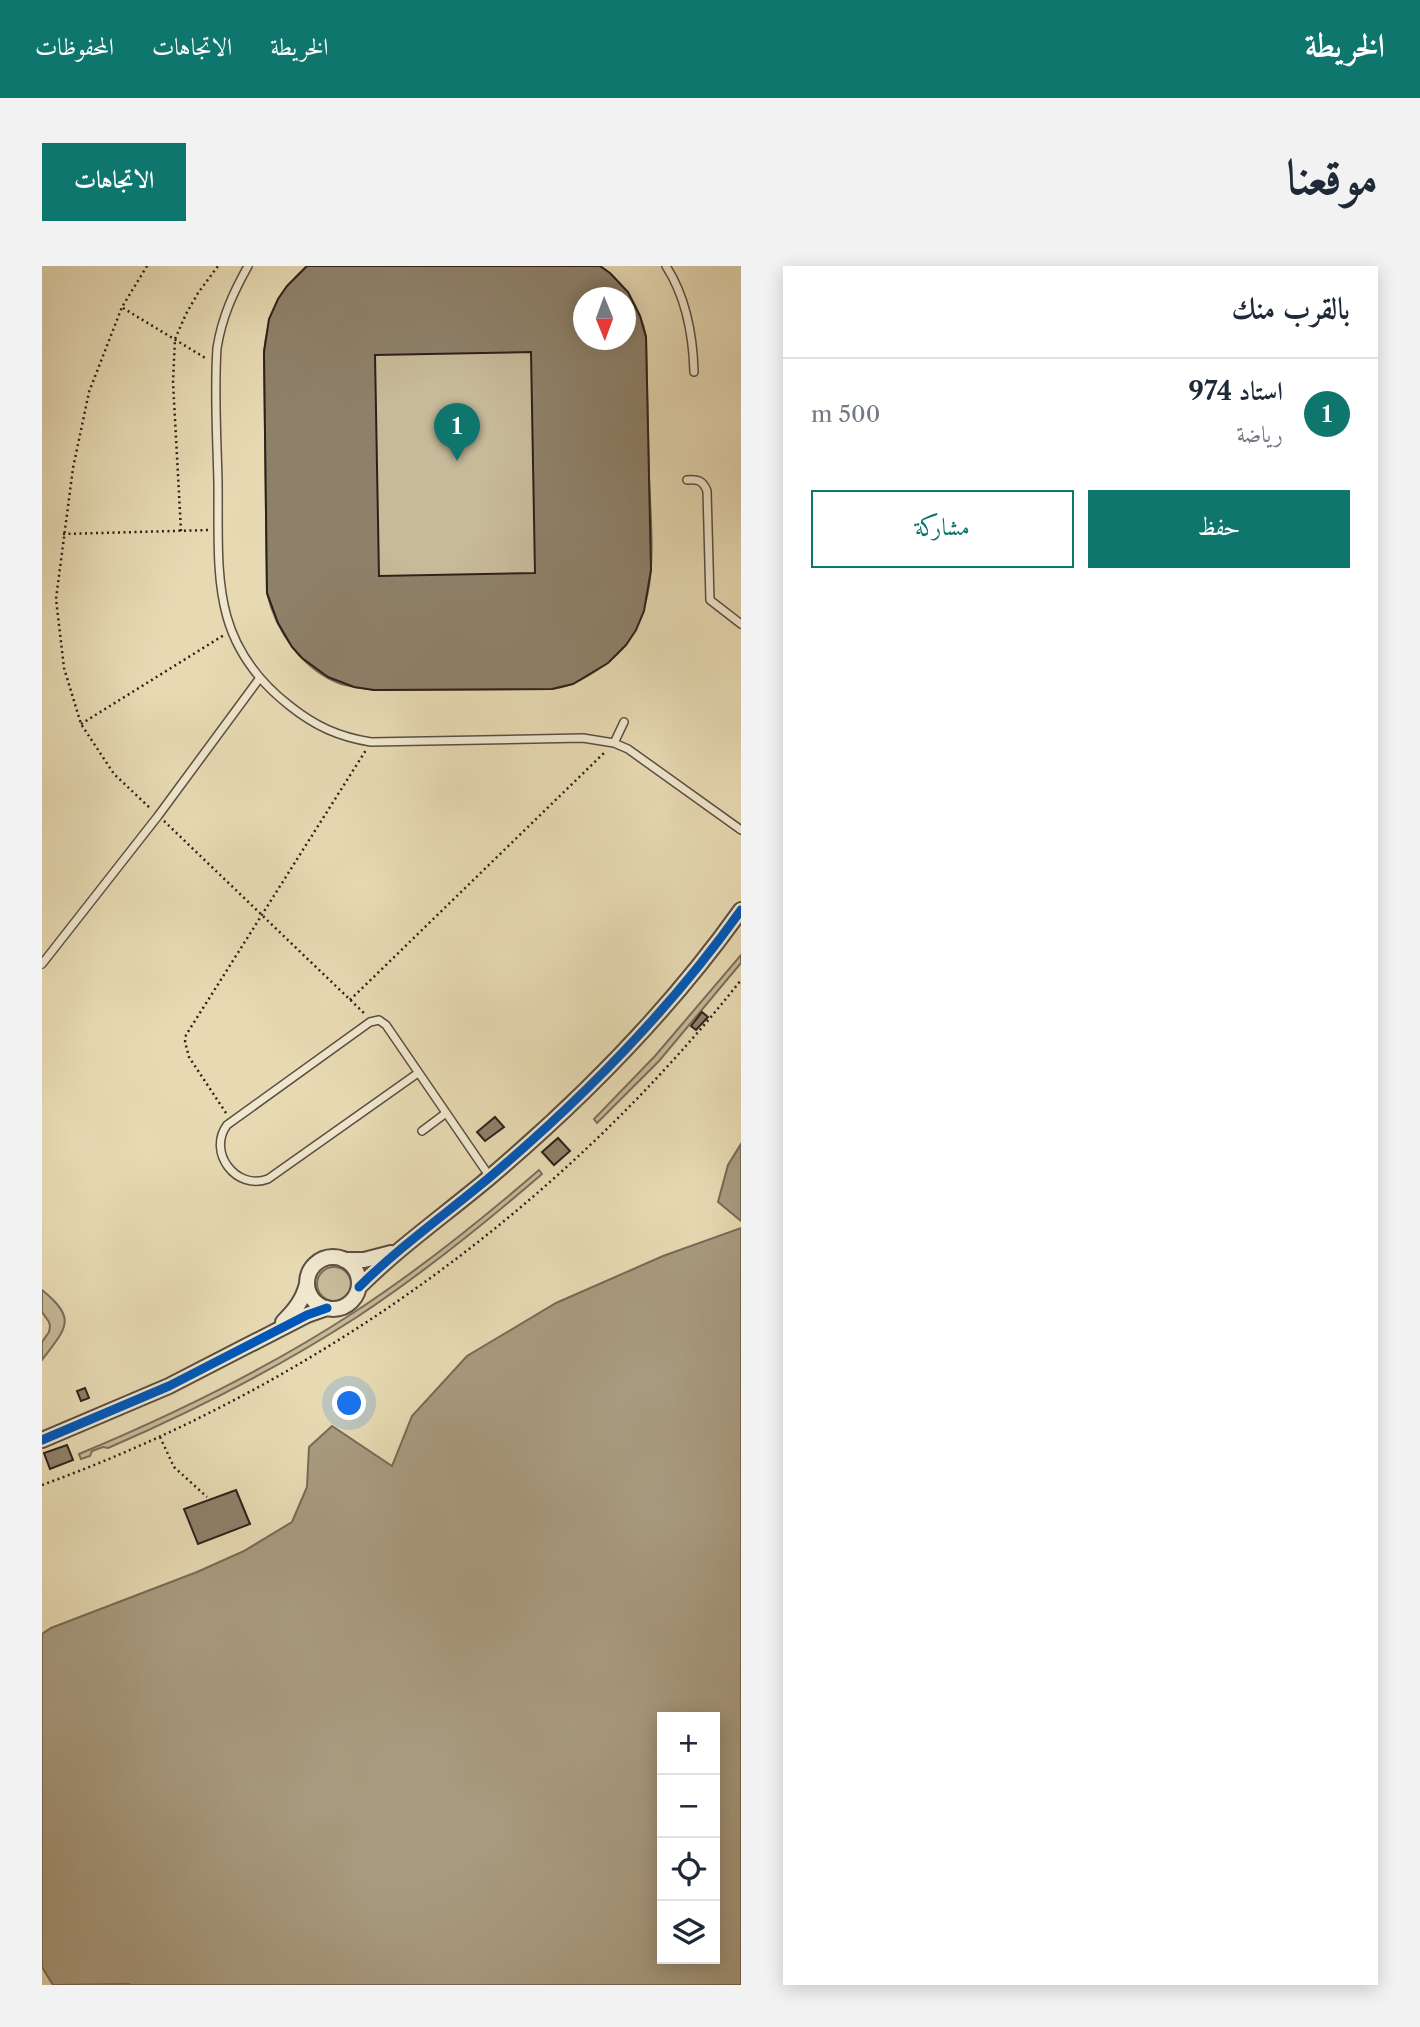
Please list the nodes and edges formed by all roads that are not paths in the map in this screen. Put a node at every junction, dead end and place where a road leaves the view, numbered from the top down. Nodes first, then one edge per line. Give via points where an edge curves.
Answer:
1 (248, 266) edge
2 (666, 266) edge
3 (694, 372) dead end
4 (687, 480) dead end
5 (741, 624) edge
6 (259, 679) junction
7 (624, 722) dead end
8 (614, 743) junction
9 (741, 830) edge
10 (741, 910) edge
11 (42, 964) edge
12 (418, 1073) junction
13 (446, 1113) junction
14 (422, 1131) dead end
15 (489, 1177) junction
16 (399, 1250) junction
17 (344, 1259) junction
18 (307, 1282) junction
19 (359, 1287) junction
20 (327, 1308) junction
21 (274, 1331) junction
22 (42, 1440) edge

1 - 6 lane via 220,327 216,365 218,530 220,589 230,632
2 - 3 lane via 689,325
4 - 5 lane via 704,483 707,491 710,600
6 - 8 lane via 320,727 350,739 583,738
6 - 11 lane
7 - 8 lane
8 - 9 lane via 640,755
10 - 15 street via 630,1046
12 - 12 lane via 386,1025 379,1020 370,1022 227,1125 220,1145 223,1159 240,1178 261,1182
12 - 13 lane
13 - 14 lane
13 - 15 lane
15 - 16 street
16 - 17 street via 364,1260
16 - 19 street
17 - 18 street via 319,1261
17 - 19 street via 356,1270
18 - 20 street via 312,1299
18 - 21 street via 304,1296
19 - 20 street via 351,1302
20 - 21 street
21 - 22 street via 170,1386

